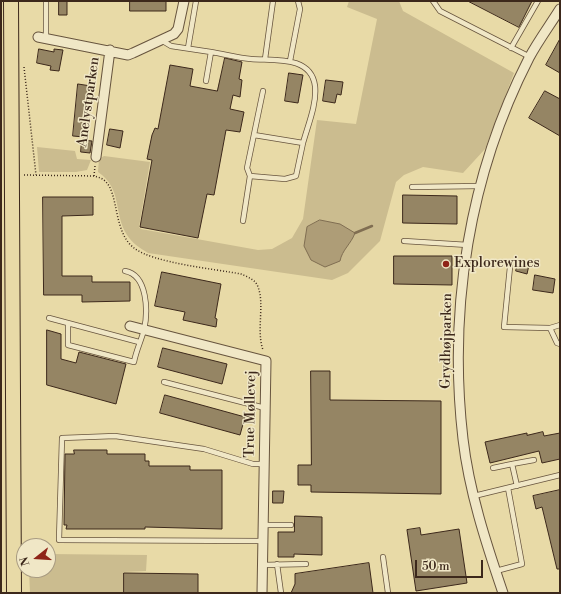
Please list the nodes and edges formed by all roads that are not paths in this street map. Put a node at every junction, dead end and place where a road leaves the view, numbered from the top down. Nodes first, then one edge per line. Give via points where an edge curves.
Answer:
1 (11, 1) edge
2 (46, 1) edge
3 (184, 1) edge
4 (196, 1) edge
5 (273, 1) edge
6 (298, 1) edge
7 (433, 1) edge
8 (538, 1) edge
9 (558, 15) edge
10 (42, 38) joint
11 (161, 40) junction
12 (188, 48) junction
13 (511, 48) junction
14 (110, 50) junction
15 (211, 52) junction
16 (530, 57) junction
17 (265, 59) junction
18 (290, 62) junction
19 (206, 81) dead end
20 (263, 90) dead end
21 (254, 135) junction
22 (303, 143) junction
23 (95, 160) road end
24 (250, 176) junction
25 (480, 186) junction
26 (412, 187) dead end
27 (242, 221) dead end
28 (404, 241) dead end
29 (468, 245) junction
30 (510, 266) dead end
31 (125, 271) dead end
32 (49, 318) dead end
33 (68, 323) junction
34 (560, 324) edge
35 (130, 326) dead end
36 (550, 328) junction
37 (144, 329) junction
38 (139, 342) junction
39 (560, 344) edge
40 (164, 382) dead end
41 (265, 408) junction
42 (534, 460) dead end
43 (264, 464) junction
44 (512, 464) junction
45 (493, 468) dead end
46 (560, 475) edge
47 (517, 486) junction
48 (508, 488) junction
49 (474, 496) junction
50 (291, 524) dead end
51 (262, 525) junction
52 (262, 541) junction
53 (383, 557) dead end
54 (278, 564) junction
55 (306, 564) dead end
56 (262, 565) junction
57 (496, 571) junction
58 (14, 593) edge
59 (262, 593) edge
60 (281, 593) edge
61 (388, 593) edge
62 (503, 593) edge

1 - 58 main road
2 - 10 lane
3 - 11 street, Anelystparken via 178,28 174,34
4 - 12 lane
5 - 17 lane
6 - 18 lane via 300,8
7 - 13 lane via 440,11
8 - 13 lane
9 - 16 street, Grydhøjparken
10 - 14 street, Anelystparken
11 - 12 lane via 171,46
11 - 14 street, Anelystparken via 128,54
12 - 15 lane
13 - 16 lane
14 - 23 street, Anelystparken
15 - 17 lane
15 - 19 lane
16 - 25 street, Grydhøjparken via 505,111
17 - 18 lane
18 - 22 lane via 296,62 310,72 315,86 314,103
20 - 21 lane
21 - 22 lane
21 - 24 lane via 247,168
22 - 24 lane via 296,176 285,180
24 - 27 lane
25 - 26 lane
25 - 29 street, Grydhøjparken
28 - 29 lane
29 - 49 street, Grydhøjparken via 459,310 459,384 463,440
30 - 36 lane via 504,327
31 - 37 lane via 134,274 141,284 145,301
32 - 33 lane
33 - 38 lane
33 - 38 lane via 68,345 134,362
34 - 36 lane
35 - 37 street, True Møllevej
36 - 39 lane via 557,343
37 - 38 lane
37 - 41 street, True Møllevej via 266,361
40 - 41 lane
41 - 43 street, True Møllevej
42 - 44 lane
43 - 51 street, True Møllevej
43 - 52 lane via 254,464 204,450 115,436 62,438 58,540
44 - 45 lane
44 - 47 lane
46 - 47 lane
47 - 48 lane
48 - 49 lane
48 - 57 lane via 522,564
49 - 57 street, Grydhøjparken
50 - 51 lane
51 - 52 street, True Møllevej
52 - 56 street, True Møllevej
53 - 61 lane
54 - 55 lane
54 - 56 lane
54 - 60 lane
56 - 59 street, True Møllevej
57 - 62 street, Grydhøjparken

